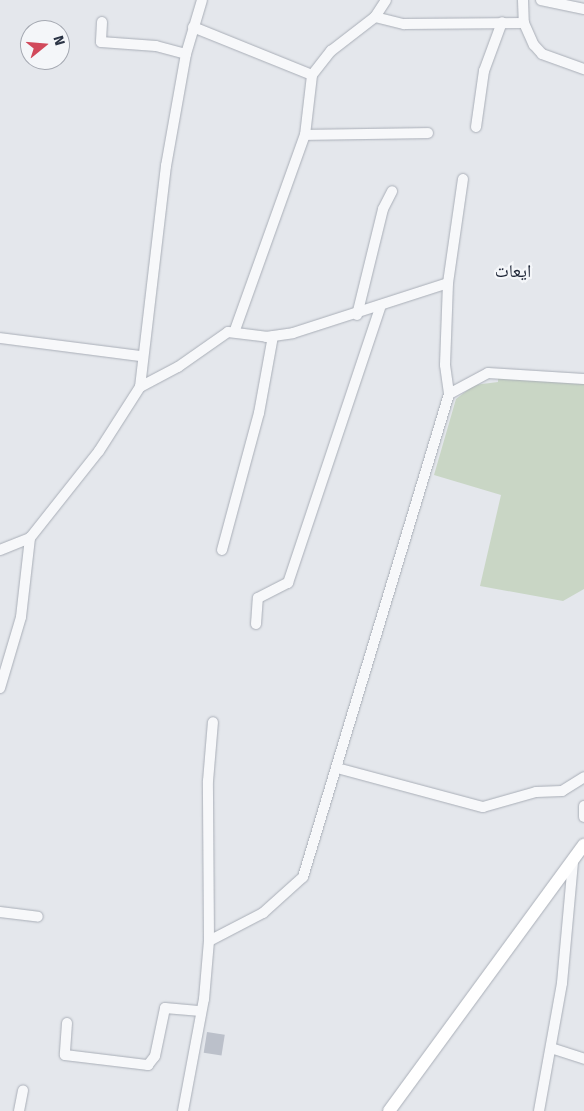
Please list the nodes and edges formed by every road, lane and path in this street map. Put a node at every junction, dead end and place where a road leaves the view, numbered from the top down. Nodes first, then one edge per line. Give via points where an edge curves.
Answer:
1 (202, 0) edge
2 (386, 0) edge
3 (523, 0) edge
4 (541, 0) edge
5 (584, 9) edge
6 (375, 18) junction
7 (102, 22) dead end
8 (502, 22) junction
9 (524, 23) junction
10 (193, 27) junction
11 (186, 54) junction
12 (584, 69) edge
13 (312, 75) junction
14 (476, 127) dead end
15 (428, 133) dead end
16 (306, 135) junction
17 (463, 179) dead end
18 (392, 191) dead end
19 (448, 283) junction
20 (381, 305) junction
21 (357, 315) junction
22 (235, 330) junction
23 (273, 336) junction
24 (0, 338) edge
25 (142, 356) junction
26 (584, 379) edge
27 (140, 387) junction
28 (449, 394) junction
29 (30, 538) junction
30 (0, 550) edge
31 (222, 550) dead end
32 (256, 624) dead end
33 (0, 688) edge
34 (213, 722) dead end
35 (337, 768) junction
36 (584, 778) edge
37 (584, 806) edge
38 (584, 817) edge
39 (584, 844) edge
40 (573, 861) junction
41 (0, 912) edge
42 (38, 917) dead end
43 (208, 941) junction
44 (201, 1011) junction
45 (68, 1023) dead end
46 (551, 1048) junction
47 (584, 1059) edge
48 (23, 1090) dead end
49 (19, 1111) edge
50 (183, 1111) edge
51 (389, 1111) edge
52 (540, 1111) edge

1 - 10 street
2 - 6 street
3 - 9 street
4 - 5 street
6 - 8 street via 404,24
6 - 13 street via 331,50
7 - 11 street via 101,42 156,46
8 - 9 street
8 - 14 street via 484,71
9 - 12 street via 542,54
10 - 11 street
10 - 13 street
11 - 25 street
13 - 16 street
15 - 16 street
16 - 22 street
17 - 19 street
18 - 21 street
19 - 20 street
19 - 28 street via 444,365
20 - 21 street
20 - 32 street via 288,583 258,598
21 - 23 street
22 - 23 street
22 - 27 street
23 - 31 street via 259,413
24 - 25 street
25 - 27 street
26 - 28 street via 488,373
27 - 29 street via 99,451
28 - 35 street
29 - 30 street
29 - 33 street via 21,617
34 - 43 street via 208,780
35 - 36 street via 483,807 536,792 562,791
35 - 43 street via 311,859 296,887 263,913
37 - 38 street
39 - 40 main road
40 - 46 street
40 - 51 main road
41 - 42 street
43 - 44 street
44 - 45 street via 165,1008 155,1056 148,1065 64,1055
44 - 50 street
46 - 47 street
46 - 52 street
48 - 49 street

